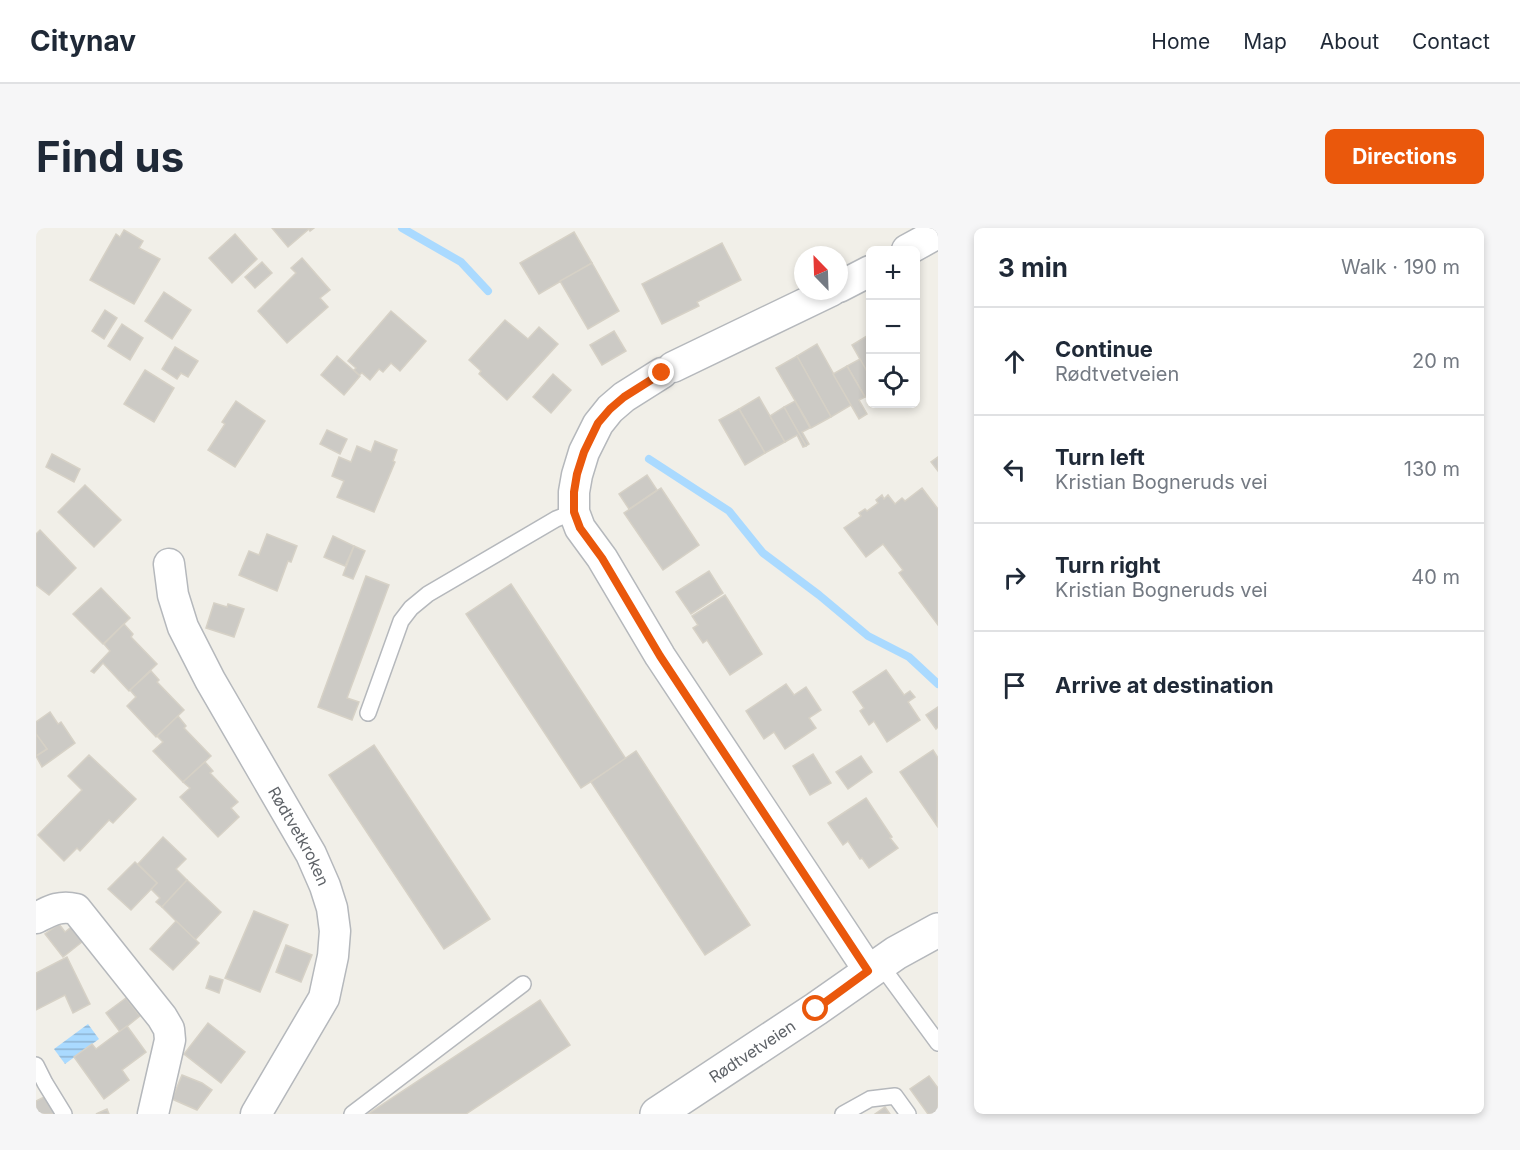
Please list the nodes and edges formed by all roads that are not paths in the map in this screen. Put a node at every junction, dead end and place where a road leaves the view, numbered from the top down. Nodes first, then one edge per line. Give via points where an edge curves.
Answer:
1 (938, 233) edge
2 (914, 246) edge
3 (866, 273) edge
4 (848, 282) edge
5 (812, 300) edge
6 (574, 512) junction
7 (169, 564) dead end
8 (368, 713) dead end
9 (36, 918) edge
10 (938, 930) edge
11 (874, 968) junction
12 (523, 984) dead end
13 (938, 1043) edge
14 (36, 1065) edge
15 (64, 1114) edge
16 (153, 1114) edge
17 (256, 1114) edge
18 (352, 1114) edge
19 (657, 1114) edge
20 (843, 1114) edge
21 (908, 1114) edge

1 - 2 street
3 - 4 street
5 - 6 street via 667,370 610,409 598,423 584,452 577,474
6 - 8 lane via 467,571 411,608 401,621
6 - 11 street via 580,528 660,656
7 - 17 street, Rødtvetkroken via 183,627 311,854 332,908 333,956 324,998
9 - 16 street via 55,908 76,909 162,1017 170,1040
10 - 11 street, Rødtvetveien
11 - 13 lane
11 - 19 street, Rødtvetveien
12 - 18 lane
14 - 15 lane
20 - 21 lane via 870,1099 895,1096

